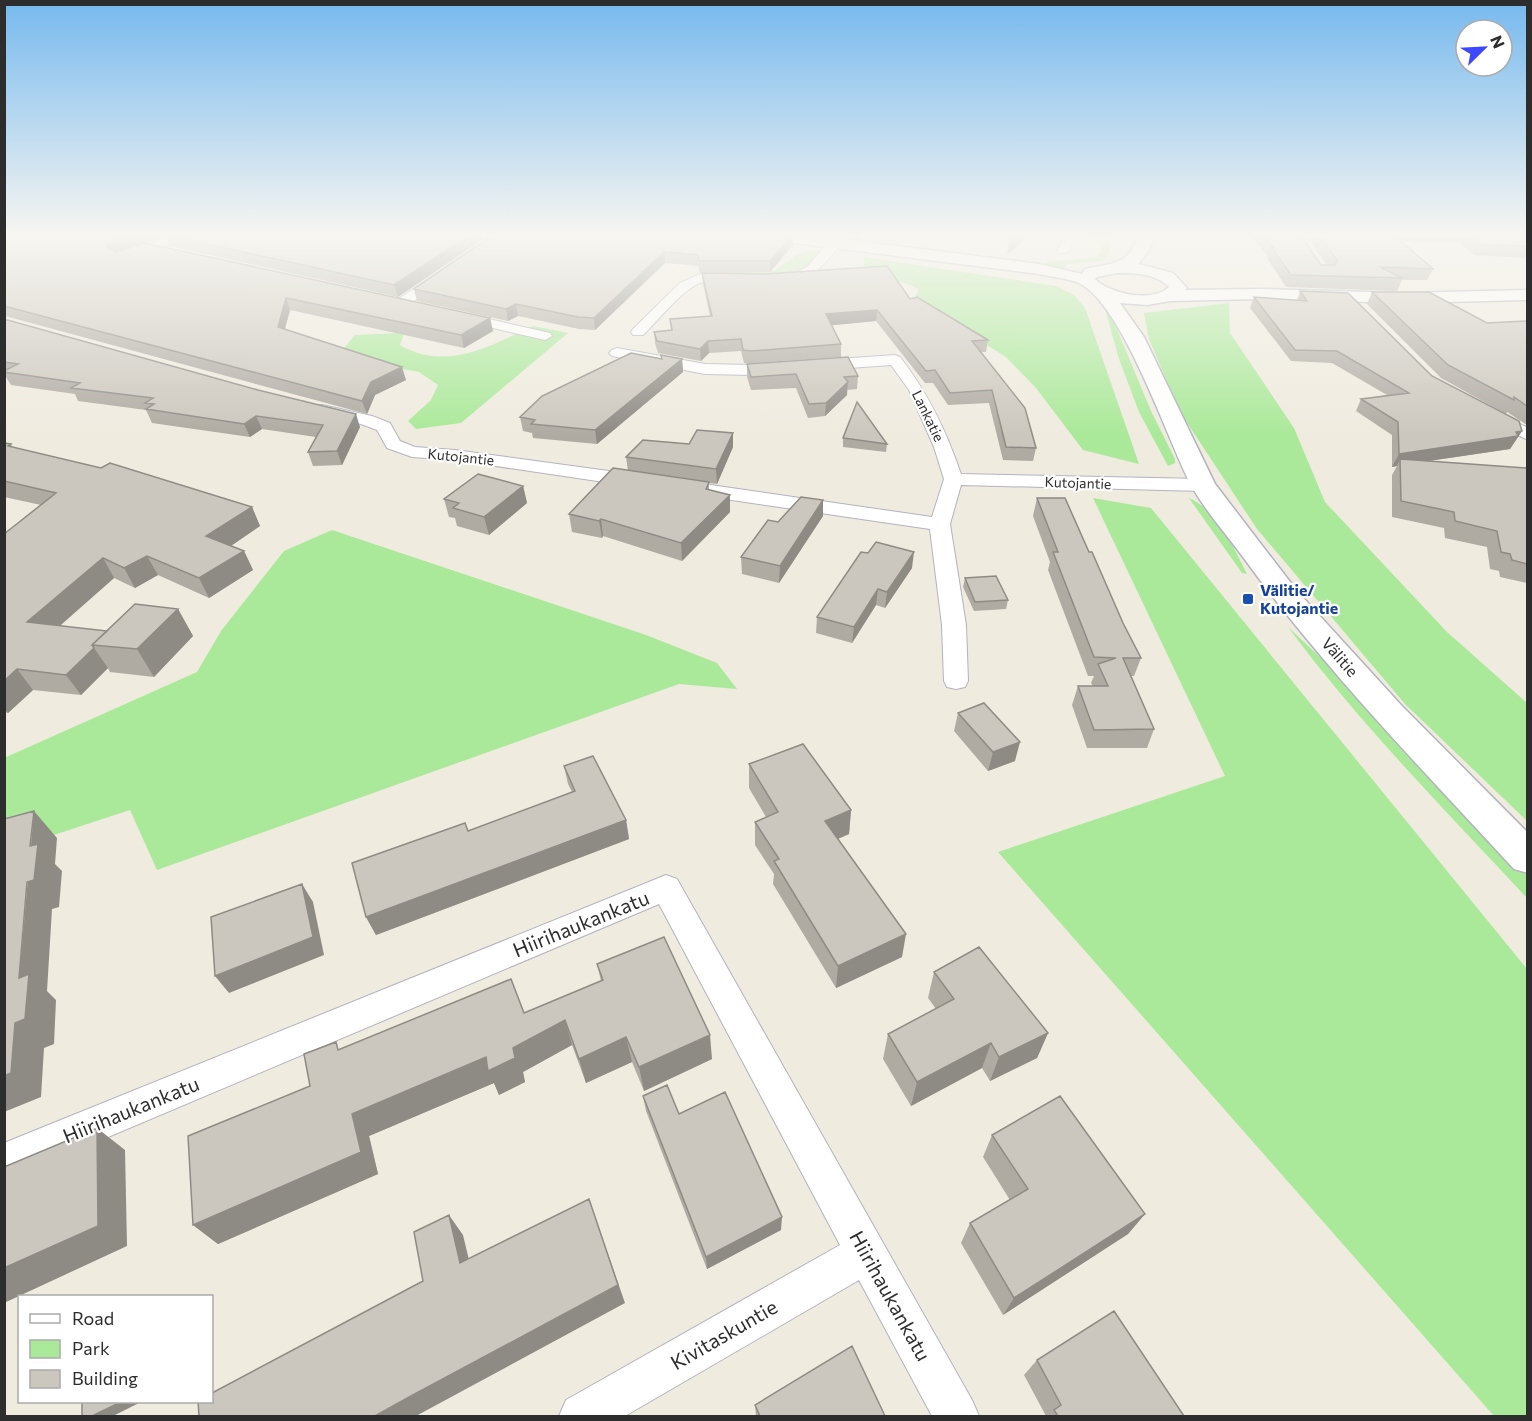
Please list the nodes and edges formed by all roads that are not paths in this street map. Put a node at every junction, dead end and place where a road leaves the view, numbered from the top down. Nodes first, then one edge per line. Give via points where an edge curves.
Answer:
1 (403, 303) edge
2 (667, 303) edge
3 (1111, 303) edge
4 (1143, 303) edge
5 (1353, 303) edge
6 (424, 308) edge
7 (1361, 312) edge
8 (447, 313) edge
9 (638, 332) dead end
10 (545, 336) dead end
11 (1134, 337) junction
12 (617, 353) dead end
13 (304, 406) edge
14 (1477, 407) edge
15 (1527, 435) edge
16 (953, 479) junction
17 (652, 483) edge
18 (1203, 485) junction
19 (672, 486) edge
20 (940, 524) junction
21 (956, 681) dead end
22 (1527, 858) edge
23 (4, 1162) edge
24 (866, 1253) junction
25 (582, 1416) edge
26 (956, 1416) edge

1 - 6 street
2 - 9 street
3 - 11 main road, Välitie
4 - 11 main road via 1134,317
5 - 7 street
8 - 10 street
11 - 18 main road, Välitie
12 - 16 street, Lankatie via 705,369 751,370 895,360 917,390
13 - 17 street, Kutojantie via 384,427 393,444 412,452
14 - 15 street
16 - 18 street, Kutojantie
16 - 20 street
18 - 22 main road, Välitie via 1287,597 1389,713
19 - 20 street
20 - 21 street via 954,625
23 - 24 street, Hiirihaukankatu via 666,888
24 - 25 street, Kivitaskuntie
24 - 26 street, Hiirihaukankatu

